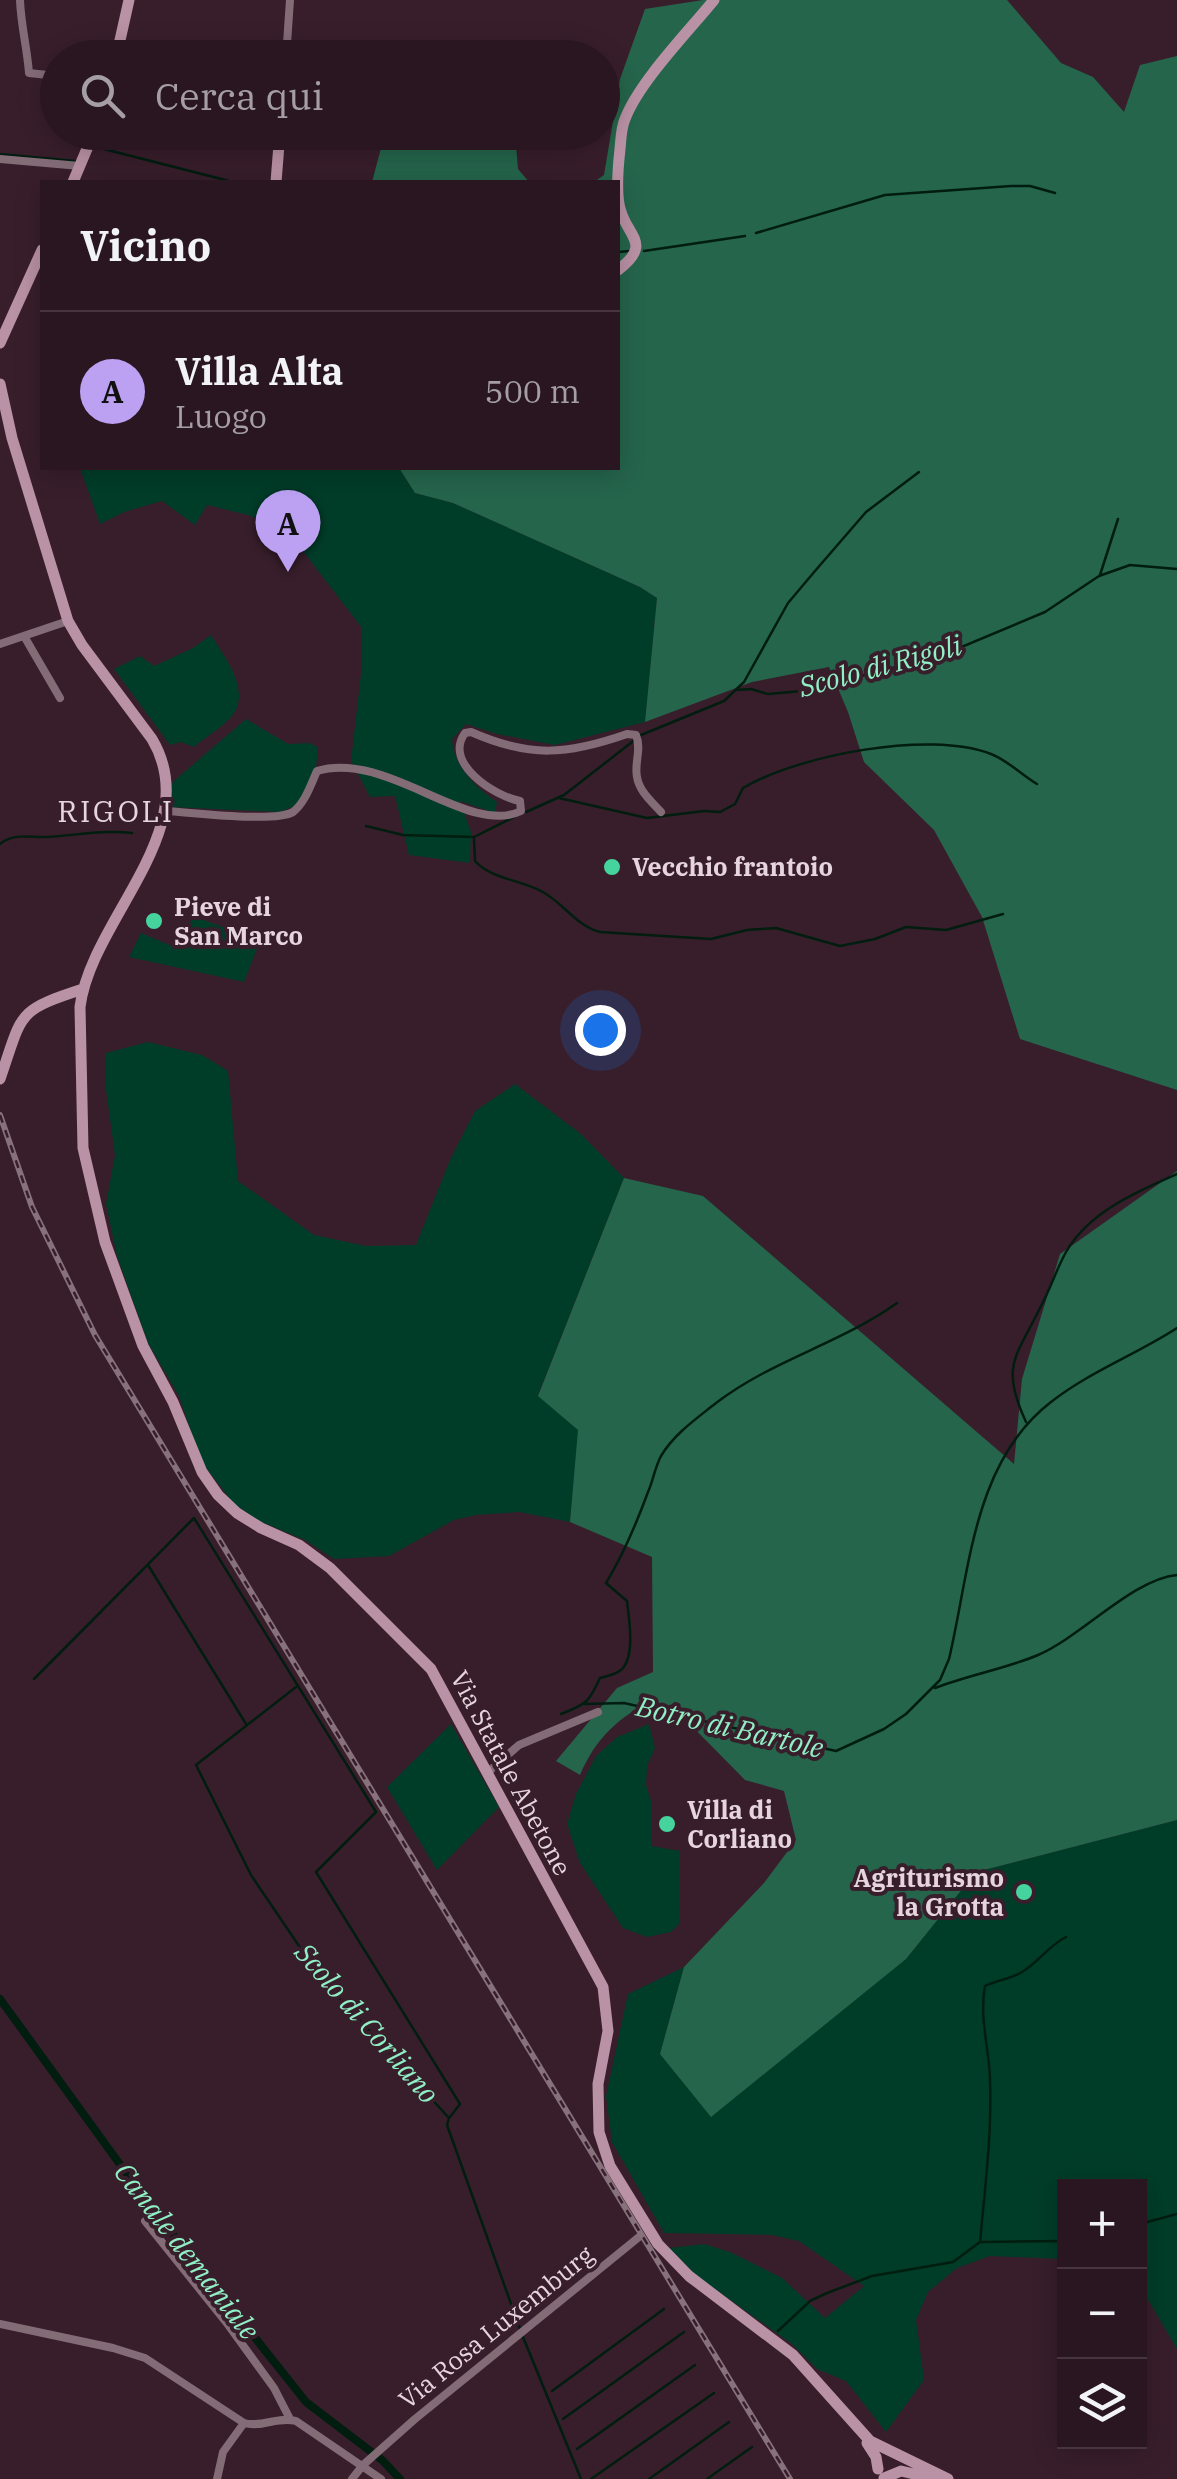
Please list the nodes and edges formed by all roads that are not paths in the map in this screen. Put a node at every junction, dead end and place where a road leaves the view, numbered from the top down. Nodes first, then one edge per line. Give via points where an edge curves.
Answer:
1 (20, 0) edge
2 (128, 0) edge
3 (290, 0) edge
4 (714, 0) edge
5 (122, 40) edge
6 (287, 40) edge
7 (40, 74) edge
8 (620, 147) edge
9 (87, 150) edge
10 (279, 150) edge
11 (620, 150) edge
12 (0, 159) edge
13 (77, 176) edge
14 (276, 180) edge
15 (618, 180) edge
16 (620, 209) edge
17 (40, 254) edge
18 (620, 268) edge
19 (0, 343) edge
20 (0, 384) edge
21 (68, 621) junction
22 (24, 636) junction
23 (0, 644) edge
24 (60, 698) dead end
25 (165, 810) junction
26 (662, 812) dead end
27 (83, 989) junction
28 (2, 1060) edge
29 (0, 1079) edge
30 (598, 1712) dead end
31 (487, 1773) junction
32 (145, 2221) dead end
33 (639, 2237) dead end
34 (0, 2324) edge
35 (290, 2419) junction
36 (244, 2423) junction
37 (860, 2432) junction
38 (890, 2453) junction
39 (367, 2462) junction
40 (880, 2476) edge
41 (217, 2479) edge
42 (352, 2479) edge
43 (381, 2479) edge
44 (944, 2479) edge

1 - 7 street via 29,72
2 - 5 main road
3 - 6 street
4 - 8 main road via 634,100
9 - 13 main road
10 - 14 main road
11 - 15 main road
12 - 13 street
16 - 18 main road via 636,238 632,258
17 - 19 main road
20 - 21 main road, Via Statale Abetone
21 - 22 street
21 - 25 main road, Via Statale Abetone via 158,748
22 - 23 street
22 - 24 street
25 - 26 street via 289,814 324,768 398,778 481,814 501,818 522,811 520,802 484,786 462,760 460,739 471,732 550,753 636,735 637,778
25 - 27 main road, Via Statale Abetone via 156,842
27 - 28 main road via 30,1010
27 - 31 main road, Via Statale Abetone via 82,1137 105,1242 197,1463 225,1503 330,1568 422,1658
28 - 29 main road
30 - 31 street via 519,1745
31 - 37 main road, Via Statale Abetone via 602,1987 608,2031 598,2120 610,2166 670,2258 793,2355
32 - 35 street via 236,2335
33 - 39 street, Via Rosa Luxemburg
34 - 36 street via 145,2358
35 - 36 street
35 - 39 street
36 - 41 street via 223,2452
37 - 38 main road, Via Statale Abetone
37 - 40 main road
38 - 40 main road
38 - 44 main road, Via Statale Abetone
39 - 42 street
39 - 43 street
40 - 44 main road via 901,2471

